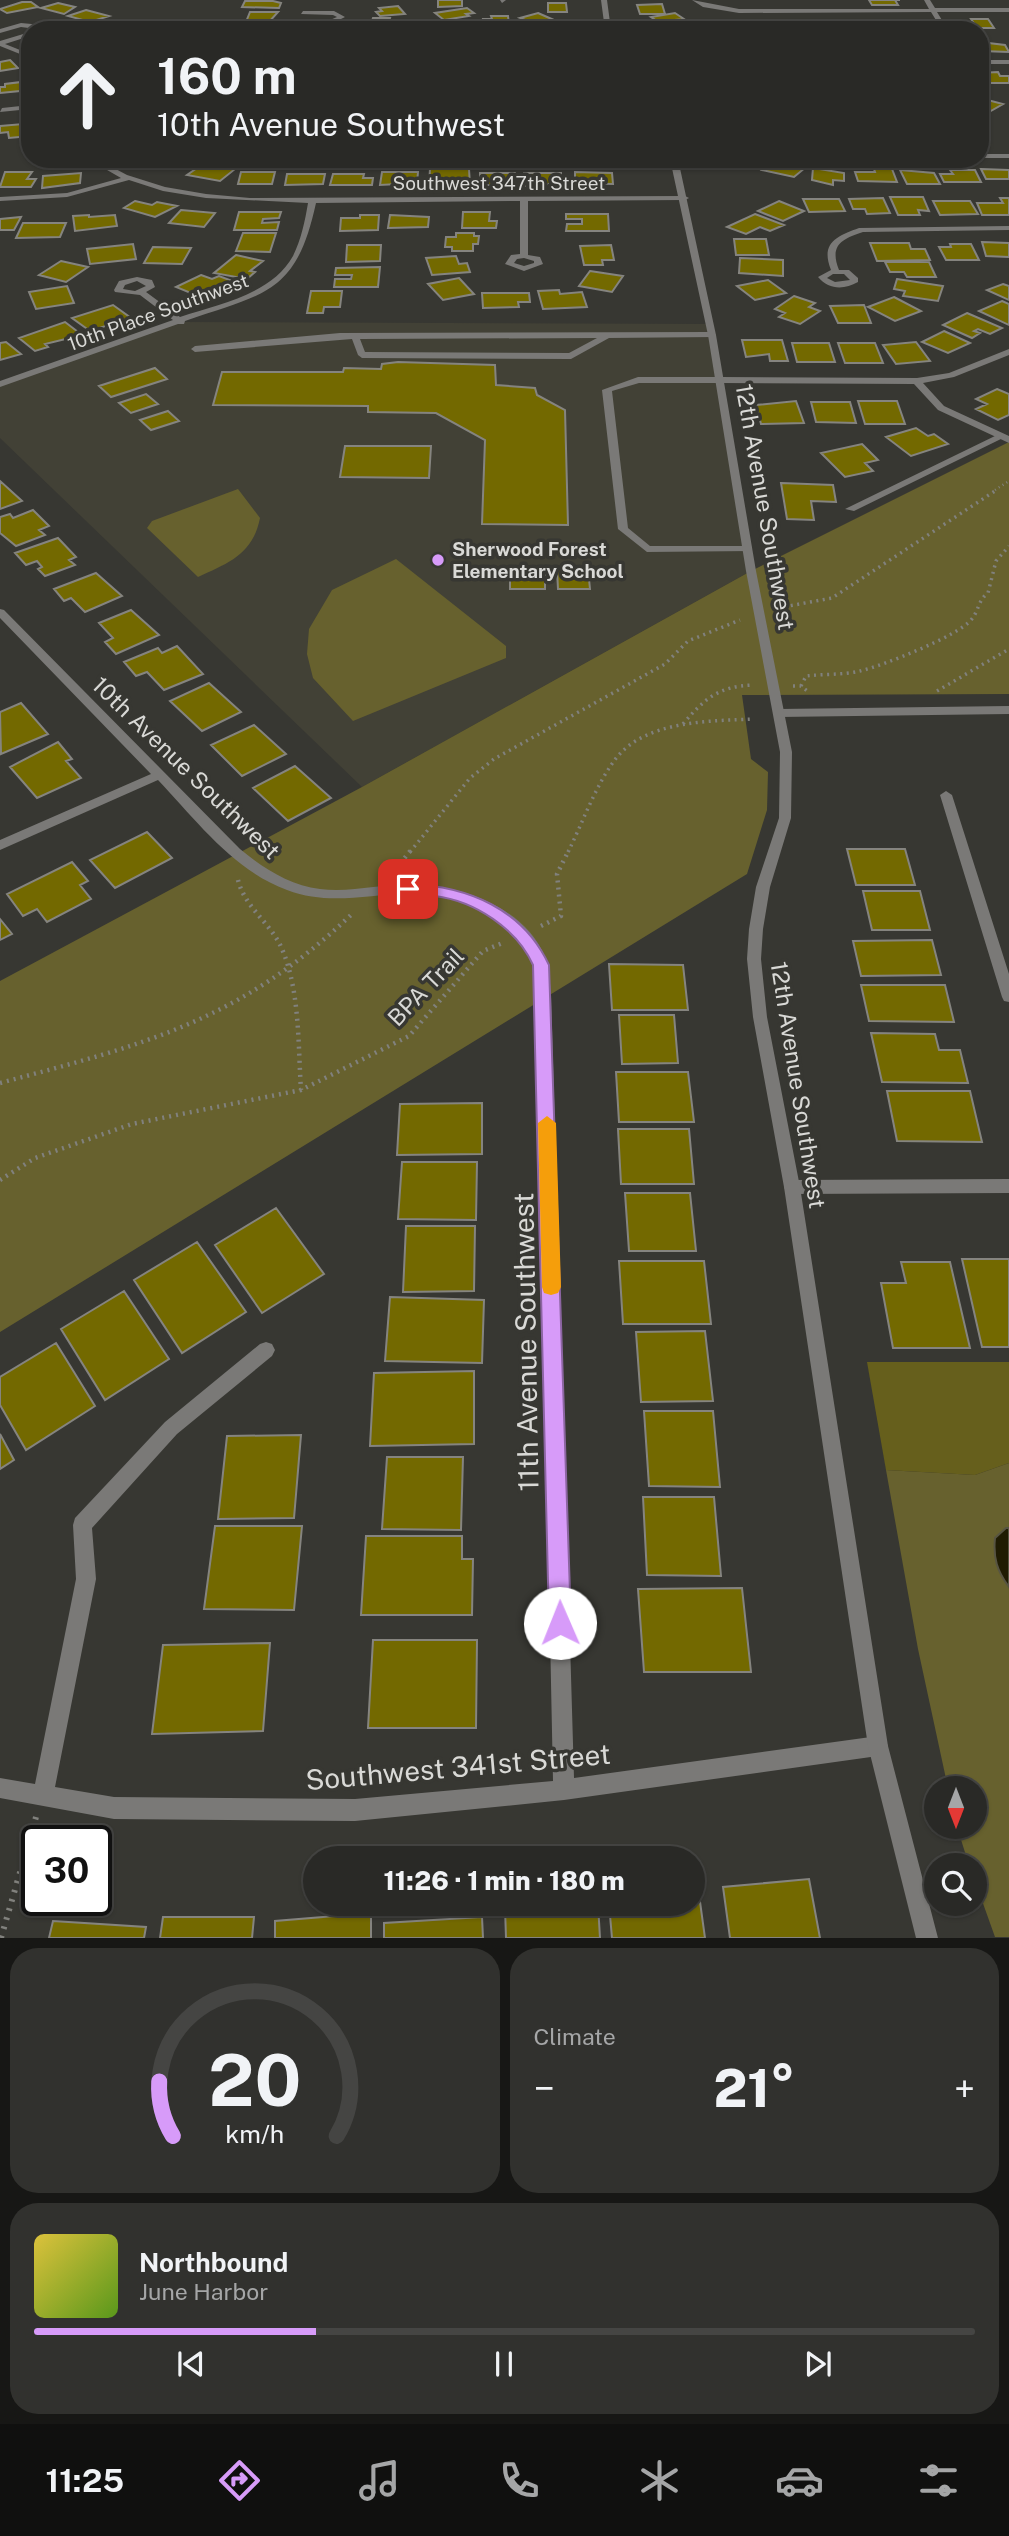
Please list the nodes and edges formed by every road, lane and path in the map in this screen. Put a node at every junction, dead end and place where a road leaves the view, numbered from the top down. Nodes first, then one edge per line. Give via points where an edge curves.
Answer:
1 (306, 0) edge
2 (604, 0) edge
3 (695, 0) edge
4 (926, 0) edge
5 (933, 10) junction
6 (1009, 10) edge
7 (303, 13) junction
8 (301, 21) edge
9 (333, 21) edge
10 (607, 21) edge
11 (940, 21) edge
12 (21, 25) edge
13 (0, 31) edge
14 (21, 37) edge
15 (0, 43) edge
16 (21, 52) edge
17 (989, 62) edge
18 (1009, 62) edge
19 (21, 108) edge
20 (1, 110) edge
21 (989, 156) edge
22 (1009, 156) edge
23 (109, 168) edge
24 (677, 168) edge
25 (128, 178) junction
26 (685, 198) junction
27 (0, 199) edge
28 (524, 199) junction
29 (313, 200) junction
30 (1009, 228) edge
31 (524, 256) dead end
32 (836, 271) dead end
33 (142, 293) dead end
34 (181, 322) junction
35 (712, 335) junction
36 (355, 336) junction
37 (608, 336) junction
38 (195, 349) dead end
39 (1009, 352) edge
40 (720, 380) junction
41 (917, 381) junction
42 (0, 384) edge
43 (1005, 438) edge
44 (1009, 481) edge
45 (850, 509) dead end
46 (1009, 546) edge
47 (748, 549) junction
48 (0, 612) edge
49 (760, 614) junction
50 (1009, 649) edge
51 (748, 685) dead end
52 (801, 686) dead end
53 (936, 692) dead end
54 (1009, 710) edge
55 (779, 713) junction
56 (754, 719) dead end
57 (682, 725) junction
58 (159, 775) junction
59 (946, 795) dead end
60 (0, 845) edge
61 (235, 852) junction
62 (374, 892) junction
63 (494, 911) joint
64 (522, 935) junction
65 (287, 972) junction
66 (1009, 997) edge
67 (0, 1083) edge
68 (301, 1090) junction
69 (0, 1180) edge
70 (792, 1186) junction
71 (1009, 1186) edge
72 (266, 1350) dead end
73 (878, 1746) junction
74 (0, 1788) edge
75 (564, 1790) junction
76 (43, 1796) junction
77 (1, 1937) edge
78 (927, 1937) edge

1 - 7 street
2 - 10 street
3 - 5 street via 739,11
4 - 5 street
5 - 6 street
5 - 11 street
7 - 8 street
7 - 9 street via 342,17
12 - 13 street
14 - 15 street
15 - 16 street
17 - 18 street
19 - 20 street
21 - 22 street
23 - 25 street
24 - 26 street, 12th Avenue Southwest
25 - 27 street via 67,195
25 - 29 street, Southwest 347th Street via 207,195
26 - 28 street, Southwest 347th Street
26 - 35 street, 12th Avenue Southwest
28 - 29 street, Southwest 347th Street
28 - 31 street
29 - 34 street, 10th Place Southwest via 299,256 288,270 260,292
30 - 32 street via 862,230 833,246 831,260
33 - 34 street
34 - 42 street, 10th Place Southwest
35 - 37 street
35 - 40 street, 12th Avenue Southwest
36 - 37 street
36 - 37 street via 362,355 530,356 572,356
36 - 38 street
39 - 41 street via 967,370
40 - 41 street
40 - 47 street, 12th Avenue Southwest
40 - 47 street via 638,380 607,390 623,529 647,549
41 - 43 street via 941,408
43 - 45 street
44 - 49 path via 832,598
46 - 52 path via 996,561 988,593 971,620 953,628 948,636 860,671 806,676
47 - 49 street, 12th Avenue Southwest
48 - 58 street, 10th Avenue Southwest
49 - 55 street, 12th Avenue Southwest
49 - 62 path via 688,641 666,664 494,759 470,778
50 - 53 path
51 - 57 path via 711,692
54 - 55 street
55 - 70 street, 12th Avenue Southwest via 786,752 785,818 763,887 754,959 760,1017
56 - 57 path, BPA Trail
57 - 64 path, BPA Trail via 640,739 608,768 557,874 561,916
58 - 60 street
58 - 61 street, 10th Avenue Southwest
59 - 66 street
61 - 62 street, 10th Avenue Southwest via 261,874 289,887 322,894
61 - 65 path via 240,895 283,950
62 - 63 street, 10th Avenue Southwest via 437,891
62 - 65 path
63 - 64 street, 11th Avenue Southwest
64 - 68 path, BPA Trail via 483,951 409,1036
64 - 75 street, 11th Avenue Southwest via 541,965 544,994
65 - 67 path via 188,1027
65 - 68 path
68 - 69 path, BPA Trail via 132,1124 35,1158
70 - 71 street
70 - 73 street, 12th Avenue Southwest
72 - 76 street via 171,1427 82,1525 86,1579
73 - 75 street, Southwest 341st Street
73 - 78 street, 12th Avenue Southwest
74 - 76 street, Southwest 341st Street
75 - 76 street, Southwest 341st Street via 355,1810 114,1808
76 - 77 path

